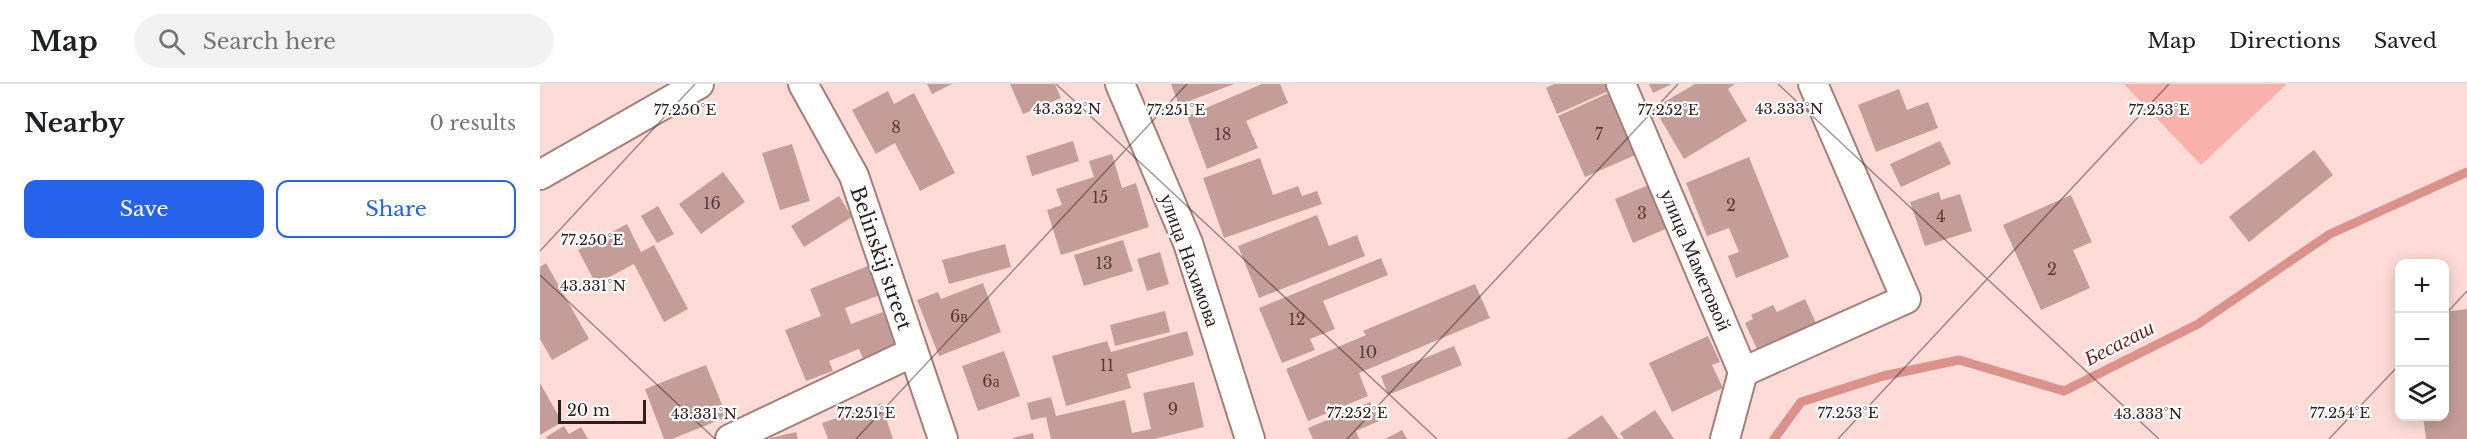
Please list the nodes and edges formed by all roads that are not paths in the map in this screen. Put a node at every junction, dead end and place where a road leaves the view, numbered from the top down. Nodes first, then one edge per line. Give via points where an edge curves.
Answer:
1 (699, 84) edge
2 (803, 84) edge
3 (1120, 84) edge
4 (1621, 84) edge
5 (1813, 84) edge
6 (540, 175) edge
7 (913, 352) junction
8 (1743, 372) junction
9 (730, 439) edge
10 (943, 439) edge
11 (1250, 439) edge
12 (1725, 439) edge

1 - 6 street
2 - 7 street, Belinskij street via 854,176
3 - 11 street, улица Нахимова via 1188,243
4 - 8 street, улица Маметовой
5 - 8 street via 1906,299
7 - 9 street
7 - 10 street, Belinskij street
8 - 12 street

